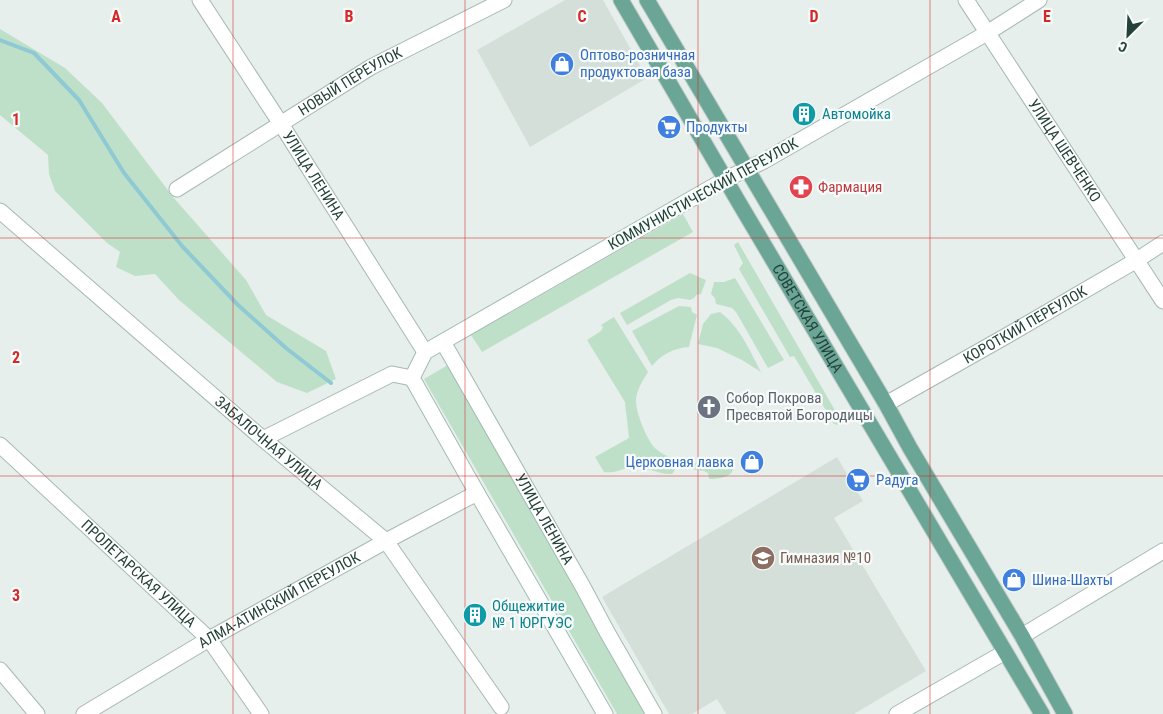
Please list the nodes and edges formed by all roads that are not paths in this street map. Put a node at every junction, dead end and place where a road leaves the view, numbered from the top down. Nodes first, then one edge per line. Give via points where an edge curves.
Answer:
1 (200, 0) edge
2 (504, 0) edge
3 (621, 0) edge
4 (647, 0) edge
5 (966, 0) edge
6 (1039, 0) edge
7 (987, 33) junction
8 (281, 124) junction
9 (747, 169) junction
10 (726, 179) junction
11 (177, 189) dead end
12 (0, 211) edge
13 (1163, 243) edge
14 (1137, 260) junction
15 (1163, 301) edge
16 (443, 342) junction
17 (425, 352) junction
18 (412, 378) junction
19 (886, 404) junction
20 (263, 439) junction
21 (0, 445) edge
22 (477, 493) junction
23 (386, 541) junction
24 (1163, 551) edge
25 (1022, 636) junction
26 (209, 639) junction
27 (1005, 652) junction
28 (0, 670) edge
29 (500, 707) dead end
30 (37, 714) edge
31 (84, 714) edge
32 (261, 714) edge
33 (605, 714) edge
34 (654, 714) edge
35 (897, 714) edge
36 (1042, 714) edge
37 (1066, 714) edge

1 - 8 street, УЛИЦА ЛЕНИНА
2 - 8 street, НОВЫЙ ПЕРЕУЛОК via 371,67
3 - 10 main road, СОВЕТСКАЯ УЛИЦА
4 - 9 main road, СОВЕТСКАЯ УЛИЦА
5 - 7 street, УЛИЦА ШЕВЧЕНКО
6 - 7 street, КОММУНИСТИЧЕСКИЙ ПЕРЕУЛОК
7 - 9 street, КОММУНИСТИЧЕСКИЙ ПЕРЕУЛОК
7 - 14 street, УЛИЦА ШЕВЧЕНКО
8 - 11 street, НОВЫЙ ПЕРЕУЛОК
8 - 17 street, УЛИЦА ЛЕНИНА
9 - 10 street, КОММУНИСТИЧЕСКИЙ ПЕРЕУЛОК
9 - 19 main road, СОВЕТСКАЯ УЛИЦА
10 - 16 street, КОММУНИСТИЧЕСКИЙ ПЕРЕУЛОК
10 - 27 main road, СОВЕТСКАЯ УЛИЦА
12 - 20 street, ЗАБАЛОЧНАЯ УЛИЦА
13 - 14 street, КОРОТКИЙ ПЕРЕУЛОК
14 - 15 street, УЛИЦА ШЕВЧЕНКО
14 - 19 street, КОРОТКИЙ ПЕРЕУЛОК
16 - 17 street
16 - 34 street, УЛИЦА ЛЕНИНА
17 - 18 street
18 - 20 street via 392,374
18 - 22 street
19 - 25 main road, СОВЕТСКАЯ УЛИЦА
20 - 23 street, ЗАБАЛОЧНАЯ УЛИЦА
21 - 26 street, ПРОЛЕТАРСКАЯ УЛИЦА
22 - 23 street, АЛМА-АТИНСКИЙ ПЕРЕУЛОК
22 - 33 street
23 - 26 street, АЛМА-АТИНСКИЙ ПЕРЕУЛОК
23 - 29 street, ЗАБАЛОЧНАЯ УЛИЦА
24 - 25 street
25 - 37 main road, СОВЕТСКАЯ УЛИЦА
26 - 31 street, АЛМА-АТИНСКИЙ ПЕРЕУЛОК
26 - 32 street, ПРОЛЕТАРСКАЯ УЛИЦА
27 - 35 street
27 - 36 main road, СОВЕТСКАЯ УЛИЦА
28 - 30 street

